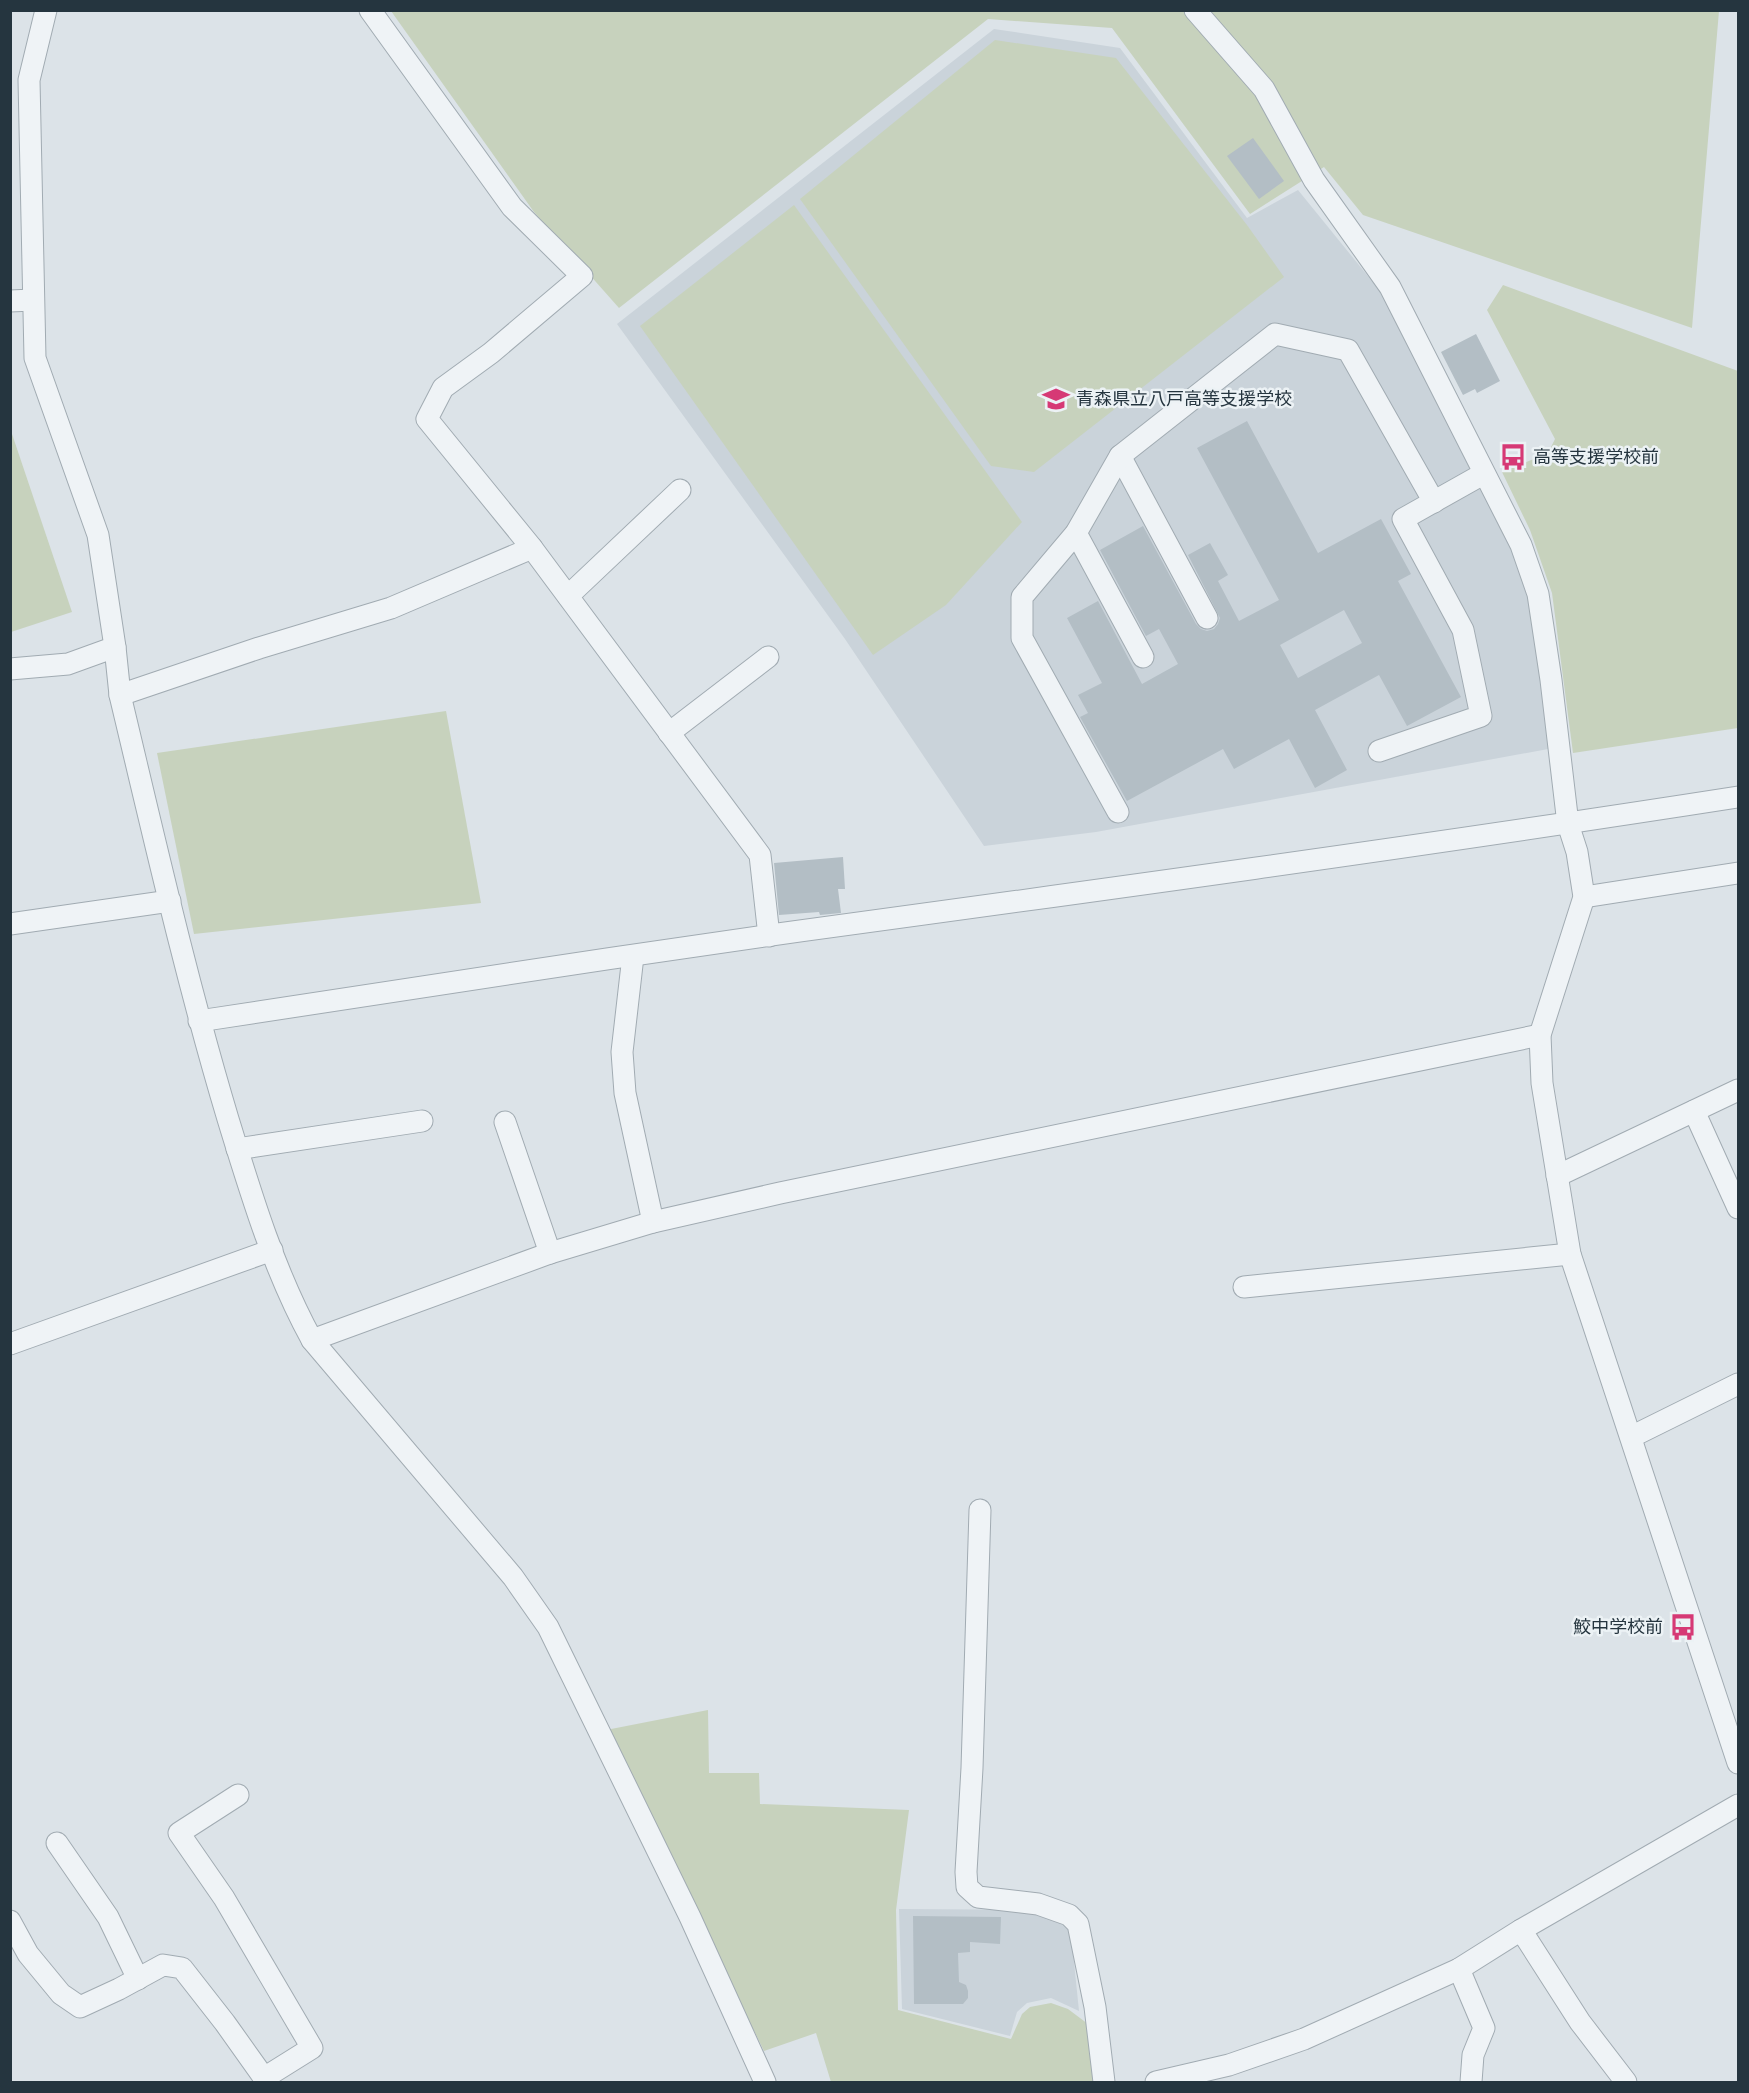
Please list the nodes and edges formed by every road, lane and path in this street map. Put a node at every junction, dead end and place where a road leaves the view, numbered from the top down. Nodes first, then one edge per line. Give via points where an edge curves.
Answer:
1 (46, 10) edge
2 (370, 10) edge
3 (1196, 10) edge
4 (33, 300) junction
5 (10, 301) edge
6 (1120, 456) junction
7 (1483, 474) junction
8 (680, 490) dead end
9 (1434, 502) junction
10 (1076, 533) junction
11 (532, 548) junction
12 (568, 596) junction
13 (1207, 618) dead end
14 (115, 647) junction
15 (768, 657) dead end
16 (1143, 657) dead end
17 (10, 669) edge
18 (120, 695) junction
19 (669, 734) junction
20 (1379, 751) dead end
21 (1738, 797) edge
22 (1118, 812) dead end
23 (1568, 824) junction
24 (1738, 873) edge
25 (1584, 897) junction
26 (170, 901) junction
27 (10, 924) edge
28 (769, 936) junction
29 (633, 956) junction
30 (199, 1021) junction
31 (1540, 1035) junction
32 (1738, 1090) edge
33 (1694, 1110) junction
34 (422, 1122) dead end
35 (505, 1122) dead end
36 (237, 1149) junction
37 (1557, 1176) junction
38 (1738, 1208) edge
39 (653, 1222) junction
40 (272, 1250) junction
41 (550, 1253) junction
42 (1570, 1254) junction
43 (1244, 1287) dead end
44 (312, 1340) junction
45 (10, 1344) edge
46 (1738, 1384) edge
47 (1631, 1437) junction
48 (980, 1510) dead end
49 (1738, 1763) edge
50 (237, 1795) dead end
51 (1738, 1805) edge
52 (57, 1843) dead end
53 (10, 1922) edge
54 (1521, 1930) junction
55 (1459, 1969) junction
56 (138, 1979) junction
57 (265, 2080) edge
58 (765, 2082) edge
59 (1104, 2082) edge
60 (1156, 2082) edge
61 (1471, 2082) edge
62 (1626, 2082) edge

1 - 4 street via 28,80
2 - 11 street via 512,207 582,276 443,388 427,419
3 - 7 street via 1264,89 1314,180 1390,287
4 - 5 street
4 - 14 street via 35,358 98,535
6 - 9 street via 1275,334 1348,350
6 - 10 street
6 - 13 street
7 - 9 street
7 - 23 street via 1521,545 1538,594
8 - 12 street
9 - 20 street via 1402,519 1463,630 1481,716
10 - 16 street
10 - 22 street via 1022,597 1022,638
11 - 12 street
11 - 18 street via 391,608
12 - 19 street
14 - 17 street via 68,664
14 - 18 street
15 - 19 street
18 - 26 street
19 - 28 street via 760,855
21 - 23 street
23 - 25 street
23 - 28 street
24 - 25 street
25 - 31 street
26 - 27 street
26 - 30 street
28 - 29 street
29 - 30 street
29 - 39 street via 622,1052 625,1093
30 - 36 street
31 - 37 street via 1542,1083
31 - 39 street
32 - 33 street
33 - 37 street
33 - 38 street
34 - 36 street
35 - 41 street
36 - 40 street
37 - 42 street
39 - 41 street
40 - 44 street via 295,1310
40 - 45 street
41 - 44 street
42 - 43 street
42 - 47 street
44 - 58 street via 513,1577 548,1627 690,1917
46 - 47 street
47 - 49 street
48 - 59 street via 967,1887 978,1897 1038,1904 1069,1915 1078,1924 1095,2007
50 - 57 street via 179,1833 224,1898 312,2048
51 - 54 street
52 - 56 street via 108,1917
53 - 56 street via 28,1954 54,1986 80,2007
54 - 55 street
54 - 62 street via 1580,2022
55 - 60 street via 1304,2039 1229,2065
55 - 61 street via 1484,2028 1473,2055
56 - 57 street via 163,1965 182,1968

